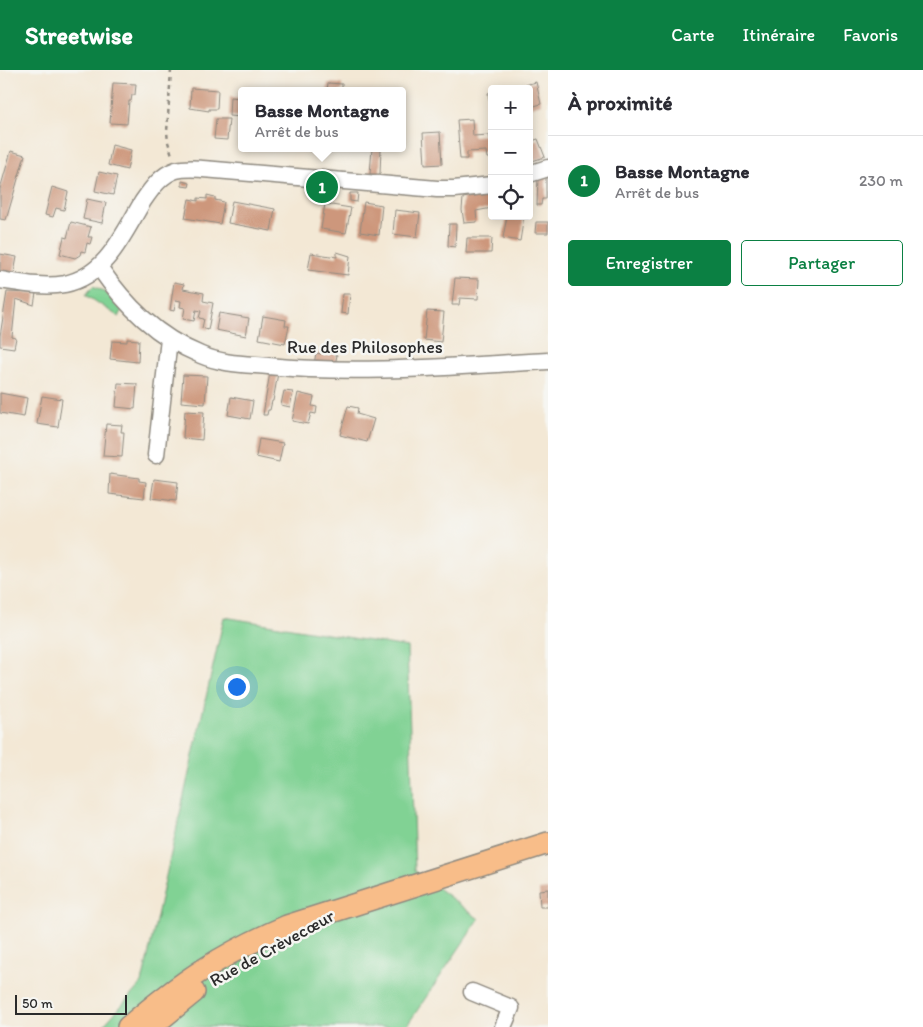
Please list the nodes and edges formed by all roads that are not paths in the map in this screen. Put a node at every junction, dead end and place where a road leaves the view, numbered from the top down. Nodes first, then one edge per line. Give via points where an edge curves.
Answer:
1 (548, 168) edge
2 (533, 173) edge
3 (488, 186) edge
4 (99, 267) junction
5 (0, 280) edge
6 (169, 339) junction
7 (548, 361) edge
8 (156, 455) dead end
9 (548, 843) edge
10 (347, 908) junction
11 (472, 992) dead end
12 (128, 1027) edge
13 (151, 1027) edge
14 (503, 1027) edge

1 - 2 street
3 - 4 street via 436,189 214,170 178,170 164,177 149,192 114,250
4 - 5 street via 64,284
4 - 6 street, Rue des Philosophes via 124,299
6 - 7 street, Rue des Philosophes via 224,362 324,370
6 - 8 street
9 - 10 main road, Rue de Crèvecœur
10 - 12 main road, Rue de Crèvecœur via 287,926 235,950 182,982
10 - 13 main road, Rue de Crèvecœur via 225,971
11 - 14 street via 511,1008

